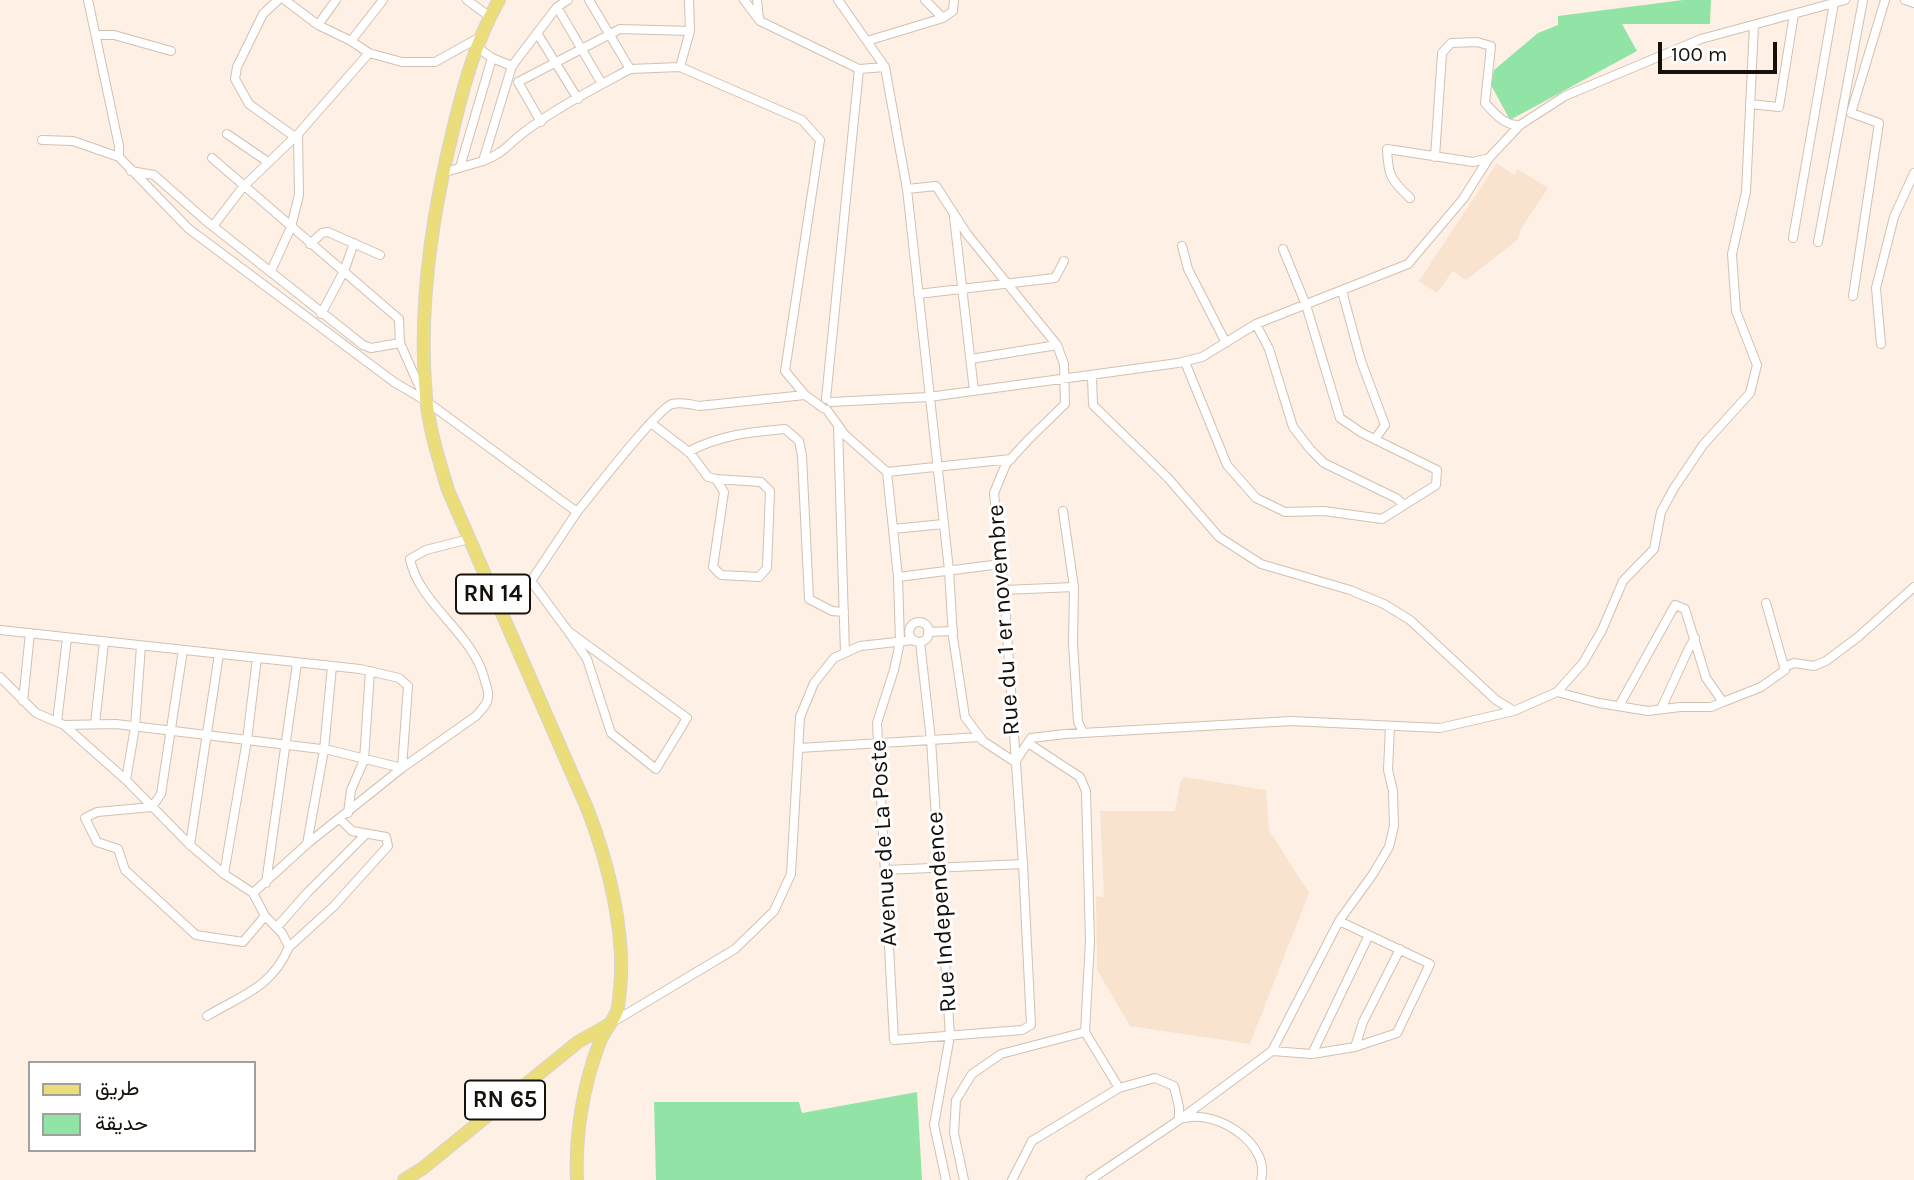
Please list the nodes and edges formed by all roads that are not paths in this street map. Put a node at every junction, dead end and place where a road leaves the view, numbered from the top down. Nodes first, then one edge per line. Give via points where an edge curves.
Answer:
1 (88, 0) edge
2 (278, 0) edge
3 (285, 0) edge
4 (336, 0) edge
5 (383, 0) edge
6 (467, 0) edge
7 (499, 0) edge
8 (568, 0) edge
9 (589, 0) edge
10 (689, 0) edge
11 (744, 0) edge
12 (757, 0) edge
13 (838, 0) edge
14 (925, 0) edge
15 (954, 0) edge
16 (1845, 0) edge
17 (1863, 0) edge
18 (1885, 0) edge
19 (1905, 0) edge
20 (1834, 3) junction
21 (1914, 3) edge
22 (557, 7) junction
23 (1794, 14) junction
24 (490, 17) junction
25 (943, 18) junction
26 (760, 22) junction
27 (318, 25) junction
28 (1754, 25) junction
29 (690, 31) junction
30 (537, 33) junction
31 (609, 33) junction
32 (97, 35) junction
33 (351, 41) junction
34 (867, 41) junction
35 (478, 42) junction
36 (581, 48) junction
37 (171, 51) dead end
38 (369, 53) junction
39 (492, 58) junction
40 (555, 62) junction
41 (512, 66) junction
42 (680, 68) junction
43 (885, 68) junction
44 (630, 69) junction
45 (859, 69) junction
46 (602, 84) junction
47 (578, 99) junction
48 (1750, 104) junction
49 (541, 122) junction
50 (1520, 125) junction
51 (227, 134) dead end
52 (297, 136) junction
53 (42, 140) dead end
54 (119, 157) junction
55 (1435, 157) junction
56 (212, 158) dead end
57 (1489, 158) junction
58 (483, 161) junction
59 (268, 162) junction
60 (460, 167) junction
61 (131, 171) junction
62 (442, 173) junction
63 (1914, 173) edge
64 (243, 187) junction
65 (907, 189) junction
66 (1410, 198) dead end
67 (954, 214) junction
68 (213, 226) junction
69 (291, 227) junction
70 (1793, 238) dead end
71 (1818, 242) dead end
72 (354, 243) junction
73 (310, 244) junction
74 (1182, 246) dead end
75 (1283, 249) dead end
76 (380, 255) dead end
77 (1065, 261) dead end
78 (271, 271) junction
79 (344, 271) junction
80 (1007, 284) junction
81 (963, 288) junction
82 (1342, 291) junction
83 (918, 294) junction
84 (1853, 296) dead end
85 (1306, 305) junction
86 (321, 314) junction
87 (1256, 324) junction
88 (400, 343) junction
89 (1226, 343) junction
90 (1881, 344) dead end
91 (1057, 345) junction
92 (971, 359) junction
93 (1185, 362) junction
94 (1092, 376) junction
95 (1065, 379) junction
96 (974, 391) junction
97 (805, 395) junction
98 (929, 397) junction
99 (426, 401) junction
100 (827, 405) junction
101 (651, 423) junction
102 (838, 426) junction
103 (1375, 439) junction
104 (688, 452) junction
105 (1011, 459) junction
106 (936, 467) junction
107 (887, 472) junction
108 (716, 480) junction
109 (1404, 505) junction
110 (1063, 511) dead end
111 (577, 512) junction
112 (943, 524) junction
113 (893, 529) junction
114 (469, 539) junction
115 (1001, 564) junction
116 (949, 570) junction
117 (898, 577) junction
118 (1074, 587) junction
119 (1004, 590) junction
120 (1913, 590) edge
121 (1766, 603) dead end
122 (844, 612) junction
123 (0, 630) edge
124 (568, 631) junction
125 (953, 631) junction
126 (928, 632) junction
127 (30, 634) junction
128 (67, 638) junction
129 (1695, 638) junction
130 (917, 641) junction
131 (104, 642) junction
132 (900, 642) junction
133 (141, 646) junction
134 (183, 650) junction
135 (845, 653) junction
136 (219, 654) junction
137 (257, 658) junction
138 (297, 663) junction
139 (332, 666) junction
140 (1784, 667) junction
141 (370, 671) junction
142 (0, 677) edge
143 (1558, 692) junction
144 (23, 701) junction
145 (1723, 702) junction
146 (1619, 706) junction
147 (1661, 709) junction
148 (1514, 710) junction
149 (60, 723) junction
150 (95, 724) junction
151 (1390, 726) junction
152 (135, 727) junction
153 (170, 731) junction
154 (1083, 733) junction
155 (206, 736) junction
156 (980, 737) junction
157 (247, 740) junction
158 (931, 740) junction
159 (878, 743) junction
160 (1028, 743) junction
161 (287, 745) junction
162 (799, 748) junction
163 (324, 750) junction
164 (364, 760) junction
165 (1015, 762) junction
166 (402, 768) junction
167 (126, 780) junction
168 (152, 807) junction
169 (344, 816) junction
170 (366, 834) junction
171 (190, 845) junction
172 (307, 845) junction
173 (1023, 864) junction
174 (940, 867) junction
175 (885, 870) junction
176 (224, 874) junction
177 (266, 883) junction
178 (253, 893) junction
179 (265, 916) junction
180 (1339, 921) junction
181 (277, 927) junction
182 (1369, 935) junction
183 (289, 947) junction
184 (1400, 949) junction
185 (207, 1016) dead end
186 (608, 1025) junction
187 (1031, 1025) joint
188 (1085, 1032) junction
189 (950, 1036) junction
190 (1355, 1046) junction
191 (1272, 1051) junction
192 (1311, 1054) junction
193 (1119, 1088) junction
194 (1179, 1120) junction
195 (407, 1179) edge
196 (577, 1180) edge
197 (946, 1180) edge
198 (964, 1180) edge
199 (1012, 1180) edge
200 (1090, 1180) edge
201 (1261, 1180) edge

1 - 32 street
2 - 52 street via 263,14 235,79 249,104
3 - 27 street
4 - 27 street
5 - 33 street
6 - 24 street
7 - 24 main road, RN 14
8 - 22 street
9 - 31 street
10 - 29 street
11 - 26 street
12 - 26 street
13 - 34 street
14 - 25 street
15 - 25 street via 953,11
16 - 20 street
17 - 71 street
18 - 84 street via 1851,113 1879,123
19 - 21 street
20 - 23 street
20 - 70 street
22 - 30 street
22 - 36 street
23 - 28 street
23 - 48 street via 1779,107
24 - 35 main road, RN 14
25 - 34 street
26 - 45 street
27 - 33 street
28 - 48 street
28 - 50 street via 1701,39 1616,74 1565,96
29 - 31 street via 620,29
29 - 42 street
30 - 40 street
30 - 41 street
31 - 36 street
31 - 44 street
32 - 37 street via 114,35
32 - 54 street
33 - 38 street
34 - 43 street
35 - 38 street via 435,62 402,62
35 - 39 street
35 - 62 main road, RN 14
36 - 40 street
36 - 46 street
38 - 52 street
39 - 41 street
39 - 60 street
40 - 47 street
40 - 49 street via 518,82
41 - 58 street
42 - 44 street
42 - 97 street via 802,120 820,140 785,371
43 - 45 street
43 - 65 street
44 - 46 street
45 - 100 street
46 - 47 street
47 - 49 street
48 - 143 street via 1746,192 1732,254 1736,312 1757,365 1750,393 1703,445 1674,488 1661,512 1654,549 1623,581 1602,631
49 - 58 street via 501,154
50 - 55 street via 1511,126 1485,103 1491,46 1451,43 1442,53
50 - 57 street
51 - 59 street
52 - 59 street
52 - 69 street via 299,195
53 - 54 street via 73,141
54 - 61 street
55 - 57 street via 1473,162
55 - 66 street via 1387,149 1392,181
56 - 64 street
57 - 82 street via 1463,199 1408,264
58 - 60 street
59 - 64 street
60 - 62 street
61 - 68 street via 154,175
61 - 99 street via 189,229
62 - 99 main road, RN 14 via 426,280
63 - 90 street via 1894,217 1876,288
64 - 68 street
64 - 69 street
65 - 67 street, Rue du 1 er novembre via 936,186
65 - 83 street
67 - 80 street, Rue du 1 er novembre
67 - 81 street
68 - 78 street
69 - 73 street
69 - 78 street
72 - 73 street via 328,232
72 - 76 street
72 - 79 street
73 - 79 street
74 - 89 street via 1188,269
75 - 85 street
77 - 80 street via 1055,278
78 - 86 street
79 - 86 street
79 - 88 street via 399,318
80 - 81 street
80 - 91 street, Rue du 1 er novembre
81 - 83 street
81 - 92 street
82 - 85 street
82 - 103 street via 1385,425
83 - 98 street
85 - 87 street
85 - 103 street via 1340,418
86 - 88 street via 371,348
87 - 89 street
87 - 109 street via 1269,349 1293,427 1310,449 1324,463
88 - 99 street
89 - 93 street via 1202,358
91 - 92 street
91 - 95 street, Rue du 1 er novembre
92 - 96 street
93 - 94 street
93 - 109 street via 1227,465 1256,499 1285,512 1324,511 1382,519
94 - 95 street
94 - 148 street via 1093,405 1168,478 1219,537 1261,564 1384,604 1410,620 1496,700
95 - 96 street
95 - 105 street, Rue du 1 er novembre via 1065,404
96 - 98 street
97 - 100 street
97 - 101 street via 670,405
98 - 100 street
98 - 106 street
99 - 111 street
99 - 114 main road, RN 14 via 435,449
100 - 102 street
101 - 104 street
101 - 111 street
102 - 107 street
102 - 122 street
103 - 109 street via 1437,471 1436,485
104 - 108 street via 708,477
104 - 122 street via 736,434 785,429 799,441 809,599
105 - 106 street
105 - 115 street, Rue du 1 er novembre via 994,493
106 - 107 street
106 - 112 street
107 - 113 street, Avenue de La Poste
108 - 108 street via 724,492 713,567 721,575 759,577 767,568 770,491 761,482
110 - 118 street
111 - 124 street via 531,581
112 - 113 street
112 - 116 street
113 - 117 street, Avenue de La Poste
114 - 166 street via 410,559 420,585 462,636 483,671 488,696 476,716
114 - 186 main road, RN 14 via 598,836 622,968 617,1011
115 - 116 street
115 - 119 street, Rue du 1 er novembre
116 - 117 street
116 - 125 street
117 - 132 street, Avenue de La Poste
118 - 119 street
118 - 154 street via 1073,643 1078,722
119 - 165 street, Rue du 1 er novembre
120 - 140 street via 1826,661
121 - 140 street
122 - 135 street
123 - 127 street
124 - 124 street via 687,718 656,769 611,733 587,659
125 - 126 street
125 - 156 street via 965,717
126 - 130 street
126 - 130 street via 924,624 915,623 909,633
127 - 128 street
127 - 144 street
128 - 131 street
128 - 149 street
129 - 145 street via 1706,678
129 - 146 street via 1685,609 1675,605
129 - 147 street
130 - 132 street
130 - 158 street, Rue Independence
131 - 133 street
131 - 150 street
132 - 135 street via 860,646
132 - 159 street, Avenue de La Poste via 877,723
133 - 134 street
133 - 152 street
134 - 136 street
134 - 153 street
135 - 162 street via 814,682 800,717
136 - 137 street
136 - 155 street
137 - 138 street
137 - 157 street
138 - 139 street
138 - 161 street
139 - 141 street
139 - 163 street
140 - 145 street via 1761,687
141 - 164 street
141 - 166 street via 399,678 408,686
142 - 144 street
143 - 146 street
143 - 148 street
144 - 149 street via 36,713
145 - 147 street via 1711,707
146 - 147 street
148 - 151 street via 1440,728
149 - 150 street
149 - 167 street
150 - 152 street
151 - 154 street via 1291,721
151 - 180 street via 1388,770 1394,826 1389,847
152 - 153 street
152 - 167 street
153 - 155 street
153 - 168 street via 161,794
154 - 160 street via 1031,738
155 - 157 street
155 - 171 street
156 - 158 street
156 - 165 street
157 - 161 street
157 - 176 street
158 - 159 street
158 - 174 street, Rue Independence
159 - 162 street
159 - 175 street, Avenue de La Poste
160 - 165 street
160 - 188 street via 1080,777 1086,791 1090,941
161 - 163 street
161 - 177 street
162 - 186 street via 791,874 774,911 735,949
163 - 164 street
163 - 172 street
164 - 166 street
164 - 169 street
165 - 173 street, Rue du 1 er novembre
166 - 169 street
167 - 168 street
168 - 171 street
168 - 179 street via 97,812 85,818 97,842 117,849 125,870 196,935 243,942
169 - 170 street via 352,831
169 - 172 street
170 - 181 street
170 - 183 street via 386,838 388,846
171 - 176 street
172 - 177 street
173 - 174 street
173 - 187 street, Rue du 1 er novembre
174 - 175 street
174 - 189 street, Rue Independence
175 - 189 street, Avenue de La Poste via 894,1040
176 - 178 street
177 - 178 street
178 - 179 street
179 - 181 street
180 - 182 street
180 - 191 street
181 - 183 street
182 - 184 street
182 - 192 street
183 - 185 street via 267,982
184 - 190 street
184 - 190 street via 1430,964 1397,1033
186 - 195 main road, RN 65 via 578,1042
186 - 196 main road, RN 14 via 581,1112
187 - 189 street, Avenue de La Poste via 1022,1030
188 - 193 street
188 - 198 street via 1002,1054 972,1074 956,1100 954,1133
189 - 197 street, Rue Independence via 934,1125
190 - 192 street
191 - 192 street
191 - 194 street
193 - 194 street via 1155,1079 1174,1086
193 - 199 street via 1032,1141
194 - 200 street
194 - 201 street via 1201,1116 1245,1138 1256,1151

